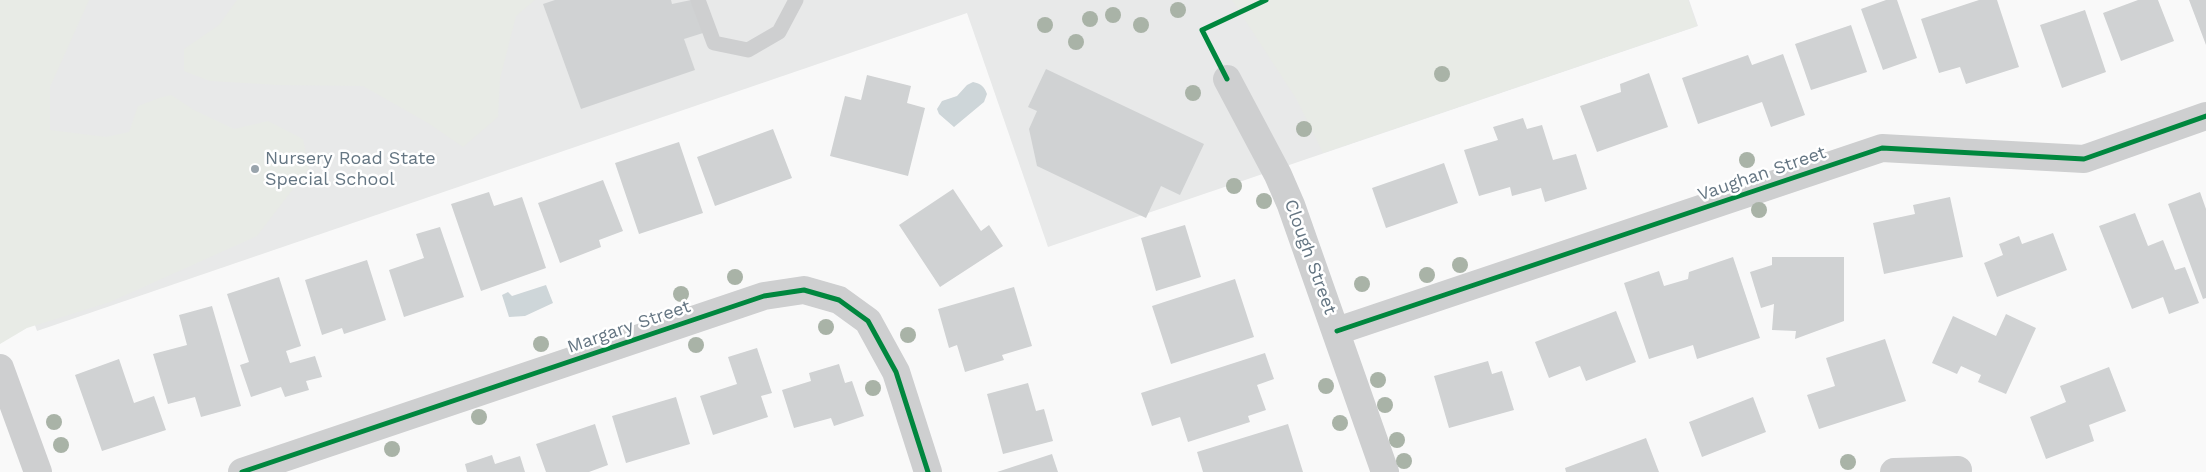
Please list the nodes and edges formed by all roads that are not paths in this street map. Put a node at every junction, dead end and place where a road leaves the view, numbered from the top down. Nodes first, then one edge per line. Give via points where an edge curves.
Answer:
1 (698, 0) edge
2 (796, 0) edge
3 (1227, 78) dead end
4 (2206, 116) edge
5 (1337, 331) junction
6 (0, 368) edge
7 (1958, 470) dead end
8 (38, 472) edge
9 (242, 472) edge
10 (928, 472) edge
11 (1385, 472) edge
12 (1894, 472) edge

1 - 2 lane via 714,43 748,50 779,32
3 - 5 street, Clough Street via 1278,175
4 - 5 street, Vaughan Street via 2084,159 1882,148
5 - 11 street, Clough Street
6 - 8 street
7 - 12 street
9 - 10 street, Margary Street via 764,296 804,290 839,300 868,321 896,372

